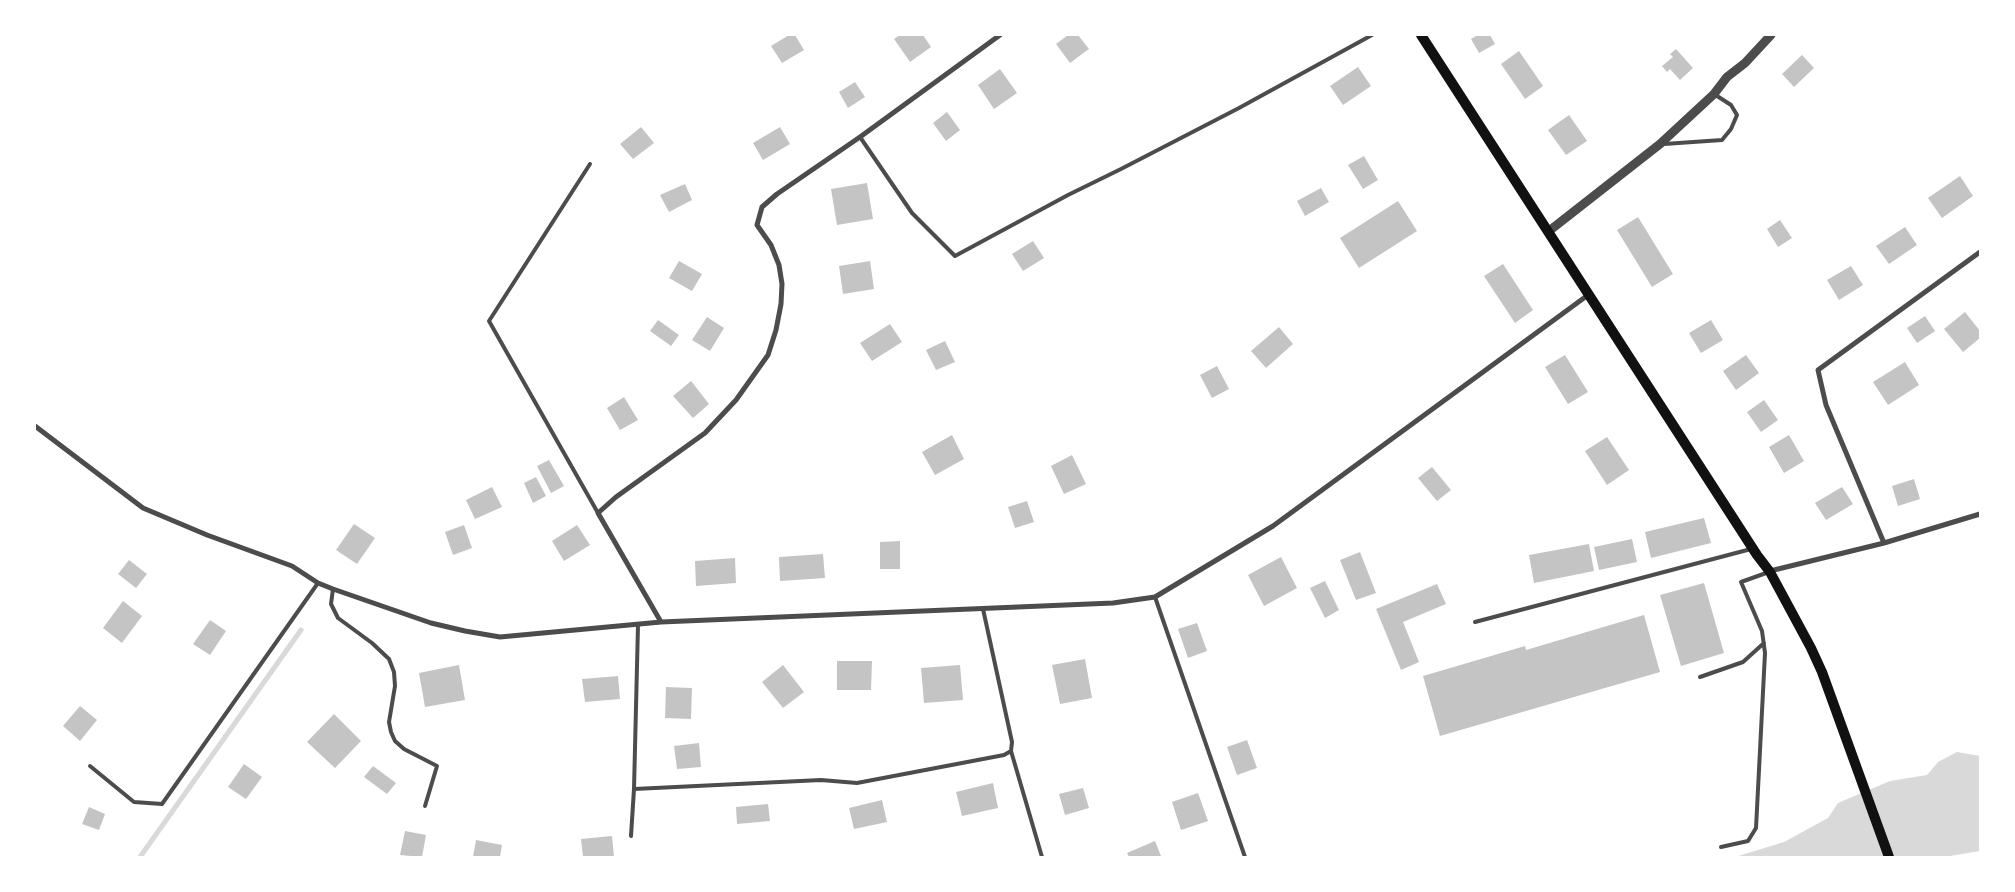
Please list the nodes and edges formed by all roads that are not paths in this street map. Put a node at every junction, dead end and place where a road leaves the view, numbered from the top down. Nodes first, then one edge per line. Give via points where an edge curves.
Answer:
1 (1000, 35) edge
2 (1372, 35) edge
3 (1421, 35) edge
4 (1771, 35) edge
5 (1714, 94) junction
6 (860, 137) junction
7 (1660, 144) junction
8 (590, 164) dead end
9 (1549, 232) junction
10 (1980, 252) edge
11 (1588, 295) junction
12 (35, 426) edge
13 (598, 513) junction
14 (1980, 514) edge
15 (1884, 543) junction
16 (1753, 548) junction
17 (1770, 572) junction
18 (318, 583) junction
19 (333, 589) junction
20 (1155, 597) junction
21 (983, 609) junction
22 (661, 622) junction
23 (1475, 622) dead end
24 (638, 625) junction
25 (1764, 643) junction
26 (1700, 677) dead end
27 (1011, 751) junction
28 (90, 766) dead end
29 (634, 789) junction
30 (425, 806) dead end
31 (631, 836) dead end
32 (1721, 847) dead end
33 (1042, 857) edge
34 (1245, 857) edge
35 (1889, 857) edge

1 - 6 street
2 - 6 lane via 955,256 912,213
3 - 9 main road
4 - 5 street via 1726,77
5 - 7 street
5 - 7 lane via 1731,105 1737,115 1722,140
6 - 13 street via 762,207 757,225 771,245 779,265 781,304 768,355 753,378 705,433
7 - 9 street
8 - 13 lane via 489,320
9 - 11 main road
10 - 15 street via 1818,370 1826,405
11 - 16 main road
11 - 20 street via 1273,526
12 - 18 street via 142,508 292,566
13 - 22 street
14 - 15 street
15 - 17 street
16 - 17 main road
16 - 23 lane
17 - 25 lane via 1741,582
17 - 35 main road via 1814,656
18 - 19 street
18 - 28 lane via 162,804 134,802
19 - 24 street via 431,623 500,637
19 - 30 lane via 331,604 338,618 389,659 394,672 390,732 404,749 437,766
20 - 21 street via 1113,603
20 - 34 lane
21 - 22 street
21 - 27 lane via 1012,742
22 - 24 street
24 - 29 lane
25 - 26 lane via 1743,662
25 - 32 lane via 1756,828 1748,841
27 - 29 lane via 857,783 821,780
27 - 33 lane
29 - 31 lane

